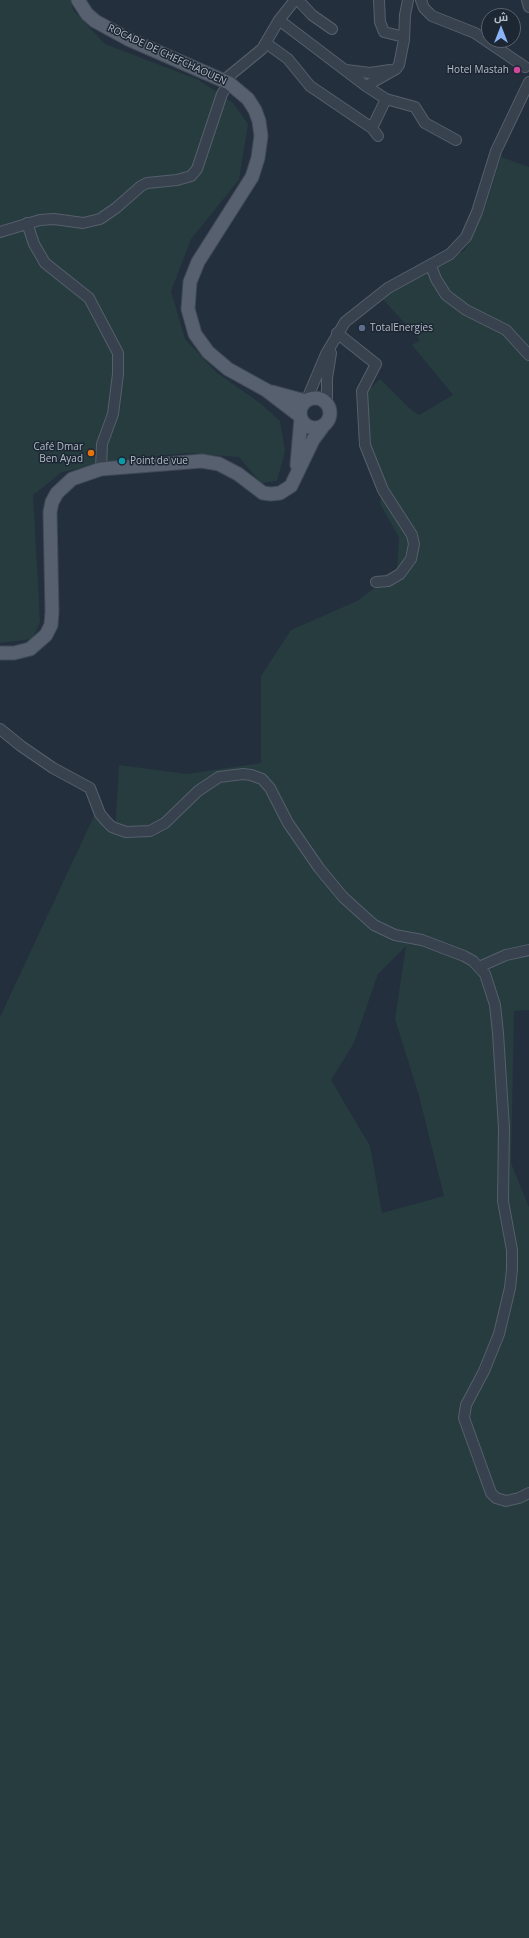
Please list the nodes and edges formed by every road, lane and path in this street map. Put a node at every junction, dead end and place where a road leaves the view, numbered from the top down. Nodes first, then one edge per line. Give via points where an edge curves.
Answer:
1 (78, 0) edge
2 (296, 0) edge
3 (379, 0) edge
4 (408, 0) edge
5 (421, 0) edge
6 (527, 0) edge
7 (529, 7) edge
8 (279, 20) junction
9 (332, 29) dead end
10 (404, 37) junction
11 (266, 43) junction
12 (525, 67) dead end
13 (396, 69) junction
14 (346, 70) junction
15 (226, 82) junction
16 (529, 82) edge
17 (366, 86) junction
18 (386, 98) junction
19 (372, 128) junction
20 (378, 136) dead end
21 (456, 140) dead end
22 (27, 223) junction
23 (0, 232) edge
24 (431, 266) junction
25 (337, 333) junction
26 (332, 343) junction
27 (529, 355) edge
28 (266, 390) junction
29 (306, 400) junction
30 (328, 404) junction
31 (300, 417) junction
32 (324, 425) junction
33 (101, 469) junction
34 (296, 473) junction
35 (376, 582) dead end
36 (0, 653) edge
37 (0, 729) edge
38 (529, 950) edge
39 (479, 967) junction
40 (529, 1493) edge

1 - 15 main road, ROCADE DE CHEFCHAOUEN via 95,21 128,39
2 - 8 street
2 - 9 street
3 - 10 street via 380,22 384,32
4 - 10 street
5 - 12 street via 424,8 432,16 475,33
6 - 7 street
8 - 11 street
8 - 14 street
10 - 13 street via 401,58
11 - 15 street
11 - 19 street via 288,59 310,86
13 - 14 street via 370,73
13 - 17 street
14 - 17 street
15 - 22 street via 197,169 191,176 147,183 116,208 92,222 54,219
15 - 28 main road, ROCADE DE CHEFCHAOUEN via 248,99 255,110 261,136 258,158 252,177 242,195 198,262 190,282 188,309 196,334 208,352 228,369
16 - 24 street via 496,151 466,237 450,254
17 - 18 street
18 - 19 street
18 - 21 street via 415,108 425,123
19 - 20 street
22 - 23 street
22 - 33 street via 36,248 45,263 89,298 118,353 114,414 102,444
24 - 25 street via 388,288 350,318
24 - 27 street via 446,295 466,310 506,330
25 - 26 street
25 - 35 street via 376,364 362,391 365,445 383,490 413,540 414,552 400,574 388,581
26 - 29 street
26 - 30 street via 327,378
28 - 29 main road, ROCADE DE CHEFCHAOUEN
28 - 31 main road, ROCADE DE CHEFCHAOUEN
29 - 30 main road via 318,398
29 - 31 main road via 300,410
30 - 32 main road via 330,413
31 - 32 main road via 310,427
31 - 34 main road
32 - 34 main road
33 - 34 main road via 208,462 219,464 238,474 262,493 271,494 291,486
33 - 36 main road via 72,479 57,493 52,502 49,522 52,612 46,635 30,649
37 - 39 street via 53,768 90,788 100,814 112,828 126,832 150,831 165,823 198,791 219,777 251,774 262,779 319,868 343,897 374,925 464,956
38 - 39 street via 506,955
39 - 40 street via 489,981 495,1005 504,1128 503,1201 512,1250 512,1269 499,1334 466,1405 464,1418 496,1498 506,1501

